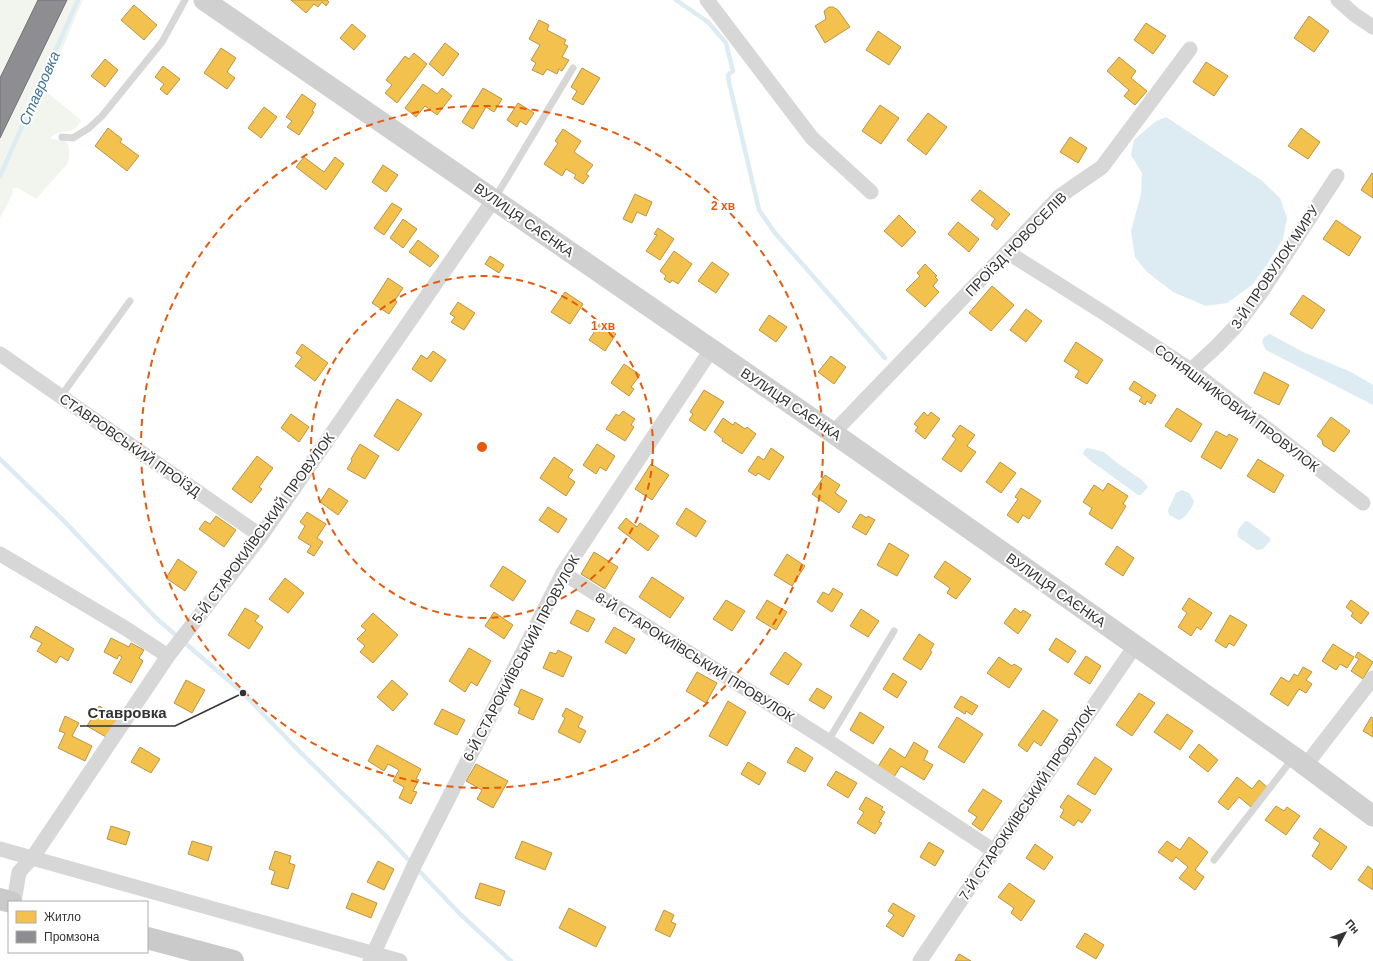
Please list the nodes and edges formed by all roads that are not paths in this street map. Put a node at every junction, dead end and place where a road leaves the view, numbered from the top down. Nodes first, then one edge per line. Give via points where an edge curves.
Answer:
1 (185, 0) edge
2 (204, 0) edge
3 (707, 0) edge
4 (1338, 0) edge
5 (1373, 27) edge
6 (1190, 49) dead end
7 (574, 68) dead end
8 (62, 137) dead end
9 (1336, 176) dead end
10 (871, 192) dead end
11 (494, 199) junction
12 (1007, 252) junction
13 (130, 301) dead end
14 (712, 350) junction
15 (0, 354) edge
16 (1191, 370) junction
17 (61, 396) junction
18 (833, 433) junction
19 (1363, 503) dead end
20 (261, 536) junction
21 (0, 554) edge
22 (563, 573) junction
23 (894, 631) dead end
24 (1135, 646) junction
25 (168, 656) junction
26 (1373, 678) edge
27 (828, 741) junction
28 (1299, 762) junction
29 (1373, 816) edge
30 (0, 849) edge
31 (994, 851) junction
32 (33, 857) junction
33 (1214, 860) dead end
34 (12, 901) edge
35 (148, 938) edge
36 (371, 957) edge
37 (233, 961) edge
38 (400, 961) edge
39 (920, 961) edge

1 - 8 lane via 162,42 102,116 73,138
2 - 11 street, ВУЛИЦЯ САЄНКА
3 - 10 street via 812,138
4 - 5 street
6 - 12 street, ПРОЇЗД НОВОСЕЛІВ via 1102,167 1060,196
7 - 11 lane
9 - 16 street, 3-Й ПРОВУЛОК МИРУ via 1262,291 1236,326
11 - 14 street, ВУЛИЦЯ САЄНКА
11 - 20 street, 5-Й СТАРОКИЇВСЬКИЙ ПРОВУЛОК
12 - 16 street, СОНЯШНИКОВИЙ ПРОВУЛОК
12 - 18 street, ПРОЇЗД НОВОСЕЛІВ
13 - 17 lane
14 - 18 street, ВУЛИЦЯ САЄНКА
14 - 22 street, 6-Й СТАРОКИЇВСЬКИЙ ПРОВУЛОК
15 - 17 street, СТАВРОВСЬКИЙ ПРОЇЗД
16 - 19 street, СОНЯШНИКОВИЙ ПРОВУЛОК
17 - 20 street, СТАВРОВСЬКИЙ ПРОЇЗД
18 - 24 street, ВУЛИЦЯ САЄНКА
20 - 25 street, 5-Й СТАРОКИЇВСЬКИЙ ПРОВУЛОК
21 - 25 street
22 - 27 street, 8-Й СТАРОКИЇВСЬКИЙ ПРОВУЛОК
22 - 36 street, 6-Й СТАРОКИЇВСЬКИЙ ПРОВУЛОК via 414,866
23 - 27 lane
24 - 28 street, ВУЛИЦЯ САЄНКА
24 - 31 street, 7-Й СТАРОКИЇВСЬКИЙ ПРОВУЛОК
25 - 32 street, 5-Й СТАРОКИЇВСЬКИЙ ПРОВУЛОК
26 - 28 street
27 - 31 street, 8-Й СТАРОКИЇВСЬКИЙ ПРОВУЛОК
28 - 29 street, ВУЛИЦЯ САЄНКА
28 - 33 lane
30 - 32 street
31 - 39 street, 7-Й СТАРОКИЇВСЬКИЙ ПРОВУЛОК
32 - 34 street, 5-Й СТАРОКИЇВСЬКИЙ ПРОВУЛОК via 19,872
32 - 36 street
35 - 37 main road
36 - 38 street

